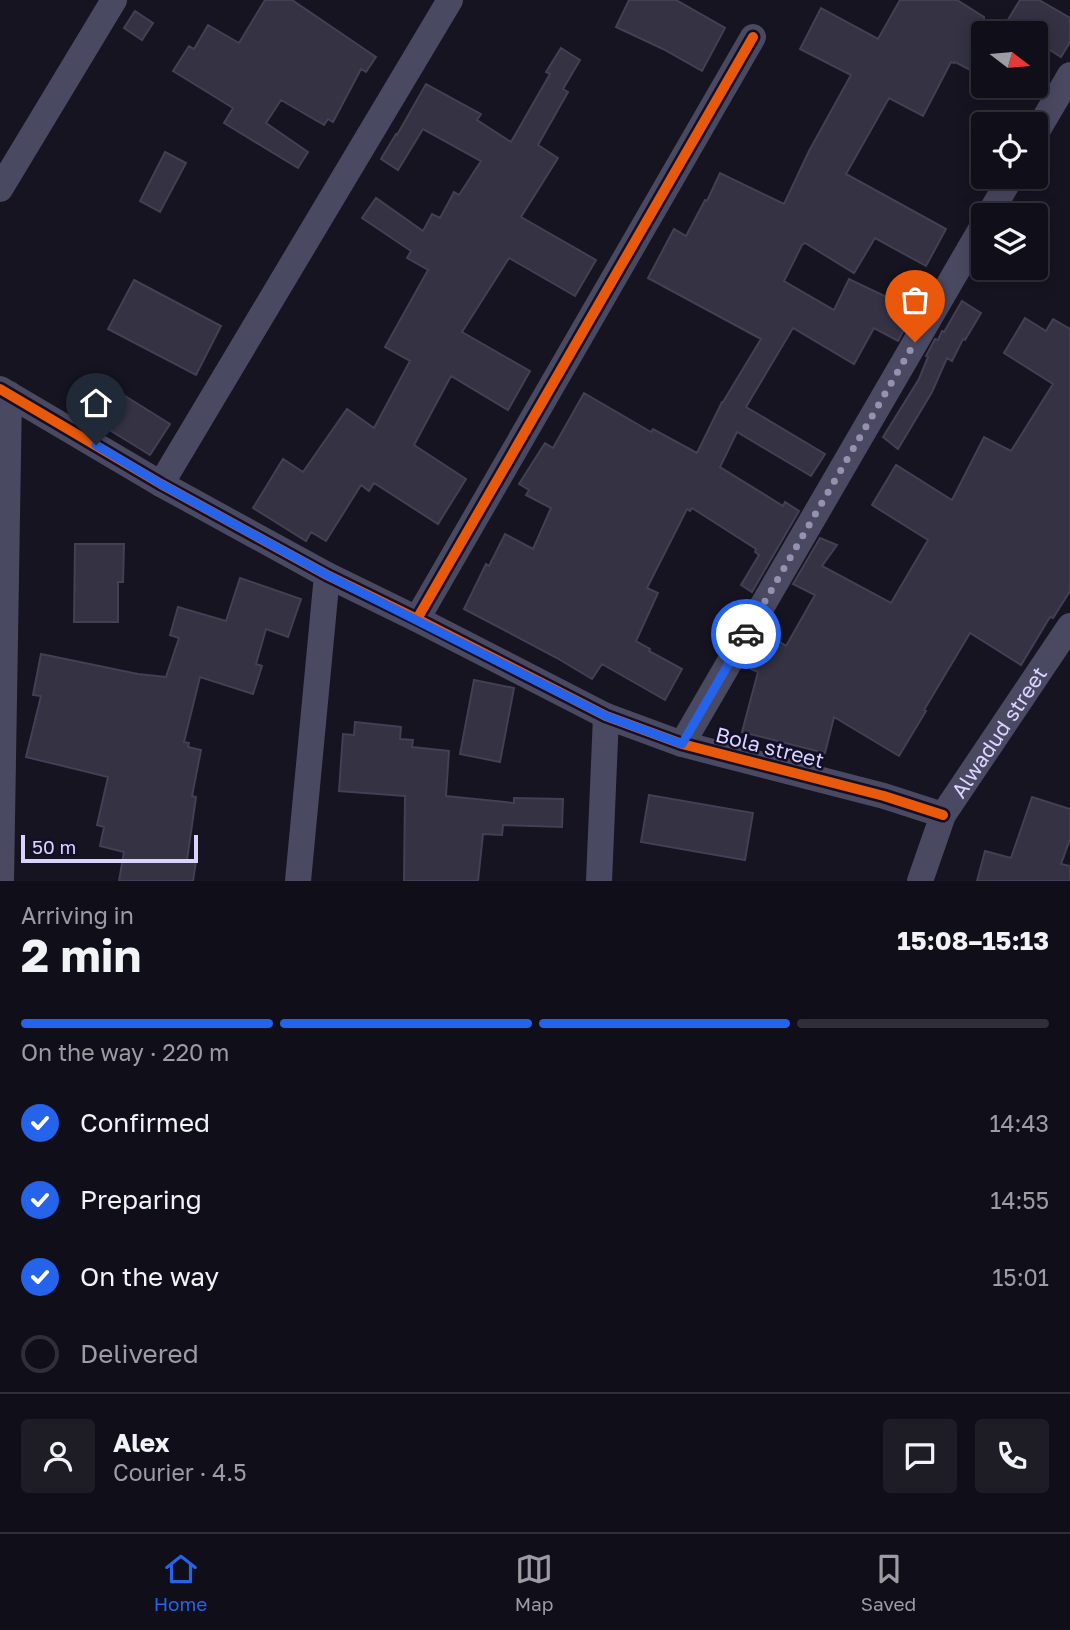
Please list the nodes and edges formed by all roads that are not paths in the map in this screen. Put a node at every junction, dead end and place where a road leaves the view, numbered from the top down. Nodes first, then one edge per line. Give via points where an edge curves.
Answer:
1 (114, 0) edge
2 (450, 0) edge
3 (753, 37) dead end
4 (1070, 75) edge
5 (1048, 113) edge
6 (0, 189) edge
7 (971, 246) edge
8 (4, 392) edge
9 (161, 484) junction
10 (327, 575) junction
11 (417, 619) junction
12 (1070, 626) edge
13 (606, 716) junction
14 (682, 744) junction
15 (943, 815) junction
16 (1, 881) edge
17 (298, 881) edge
18 (599, 881) edge
19 (920, 881) edge

1 - 6 street
2 - 9 street
3 - 11 street
4 - 5 street
7 - 14 street
8 - 9 street, Bola street
8 - 16 street
9 - 10 street, Bola street
10 - 11 street, Bola street
10 - 17 street
11 - 13 street, Bola street
12 - 15 street, Alwadud street
13 - 14 street, Bola street
13 - 18 street
14 - 15 street, Bola street
15 - 19 street, Alwadud street

